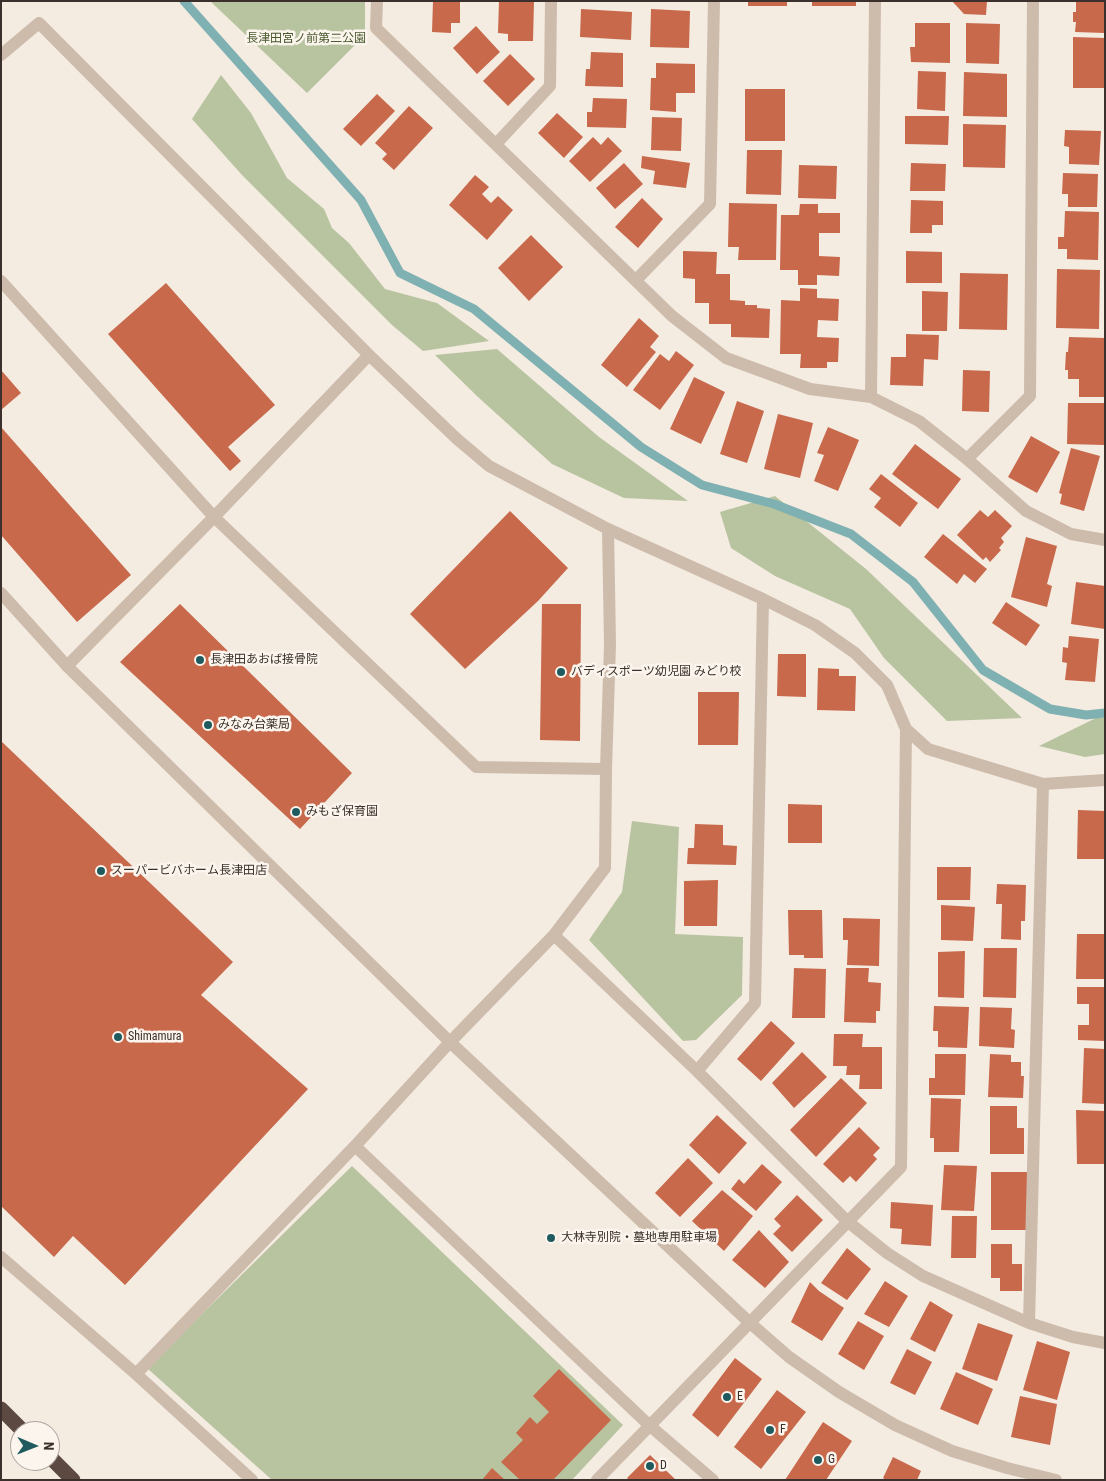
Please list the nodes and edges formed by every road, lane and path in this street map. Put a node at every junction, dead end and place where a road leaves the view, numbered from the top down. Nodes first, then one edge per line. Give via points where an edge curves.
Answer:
1 (377, 1) edge
2 (551, 1) edge
3 (714, 1) edge
4 (874, 1) edge
5 (1033, 1) edge
6 (1, 55) edge
7 (496, 144) junction
8 (636, 280) junction
9 (1, 281) edge
10 (369, 355) junction
11 (872, 397) junction
12 (967, 459) junction
13 (214, 517) junction
14 (608, 529) junction
15 (1105, 540) edge
16 (1, 593) edge
17 (763, 599) junction
18 (66, 666) junction
19 (906, 729) junction
20 (606, 769) junction
21 (1105, 780) edge
22 (1043, 784) junction
23 (554, 935) junction
24 (450, 1042) junction
25 (697, 1071) junction
26 (354, 1146) junction
27 (847, 1221) junction
28 (1, 1256) edge
29 (748, 1322) junction
30 (1029, 1323) junction
31 (1105, 1343) edge
32 (136, 1374) junction
33 (1, 1409) edge
34 (13, 1421) edge
35 (649, 1425) junction
36 (60, 1467) edge
37 (73, 1480) edge
38 (252, 1480) edge
39 (597, 1480) edge
40 (713, 1480) edge
41 (1056, 1480) edge

1 - 7 street via 376,28
2 - 7 street via 550,86
3 - 8 street via 710,204
4 - 11 street
5 - 12 street via 1030,396
6 - 10 street via 39,23
7 - 8 street
8 - 11 street via 672,316 726,358 810,389
9 - 13 street
10 - 13 street
10 - 14 street via 489,466
11 - 12 street via 919,421
12 - 15 street via 1026,511 1071,534
13 - 18 street
13 - 20 street via 476,767
14 - 17 street
14 - 20 street via 610,644
16 - 18 street
17 - 19 street via 815,625 855,653 887,685
17 - 25 street via 755,1003
18 - 24 street
19 - 22 street via 928,749
19 - 27 street via 901,1167
20 - 23 street via 606,868
21 - 22 street
22 - 30 street
23 - 24 street
23 - 25 street
24 - 26 street
24 - 29 street
25 - 27 street
26 - 32 street
26 - 35 street
27 - 29 street
27 - 30 street via 923,1276
28 - 32 street
29 - 35 street
29 - 41 street via 789,1357 895,1426 952,1451
30 - 31 street
32 - 38 street
33 - 34 highway
35 - 39 street
35 - 40 street
36 - 37 highway

